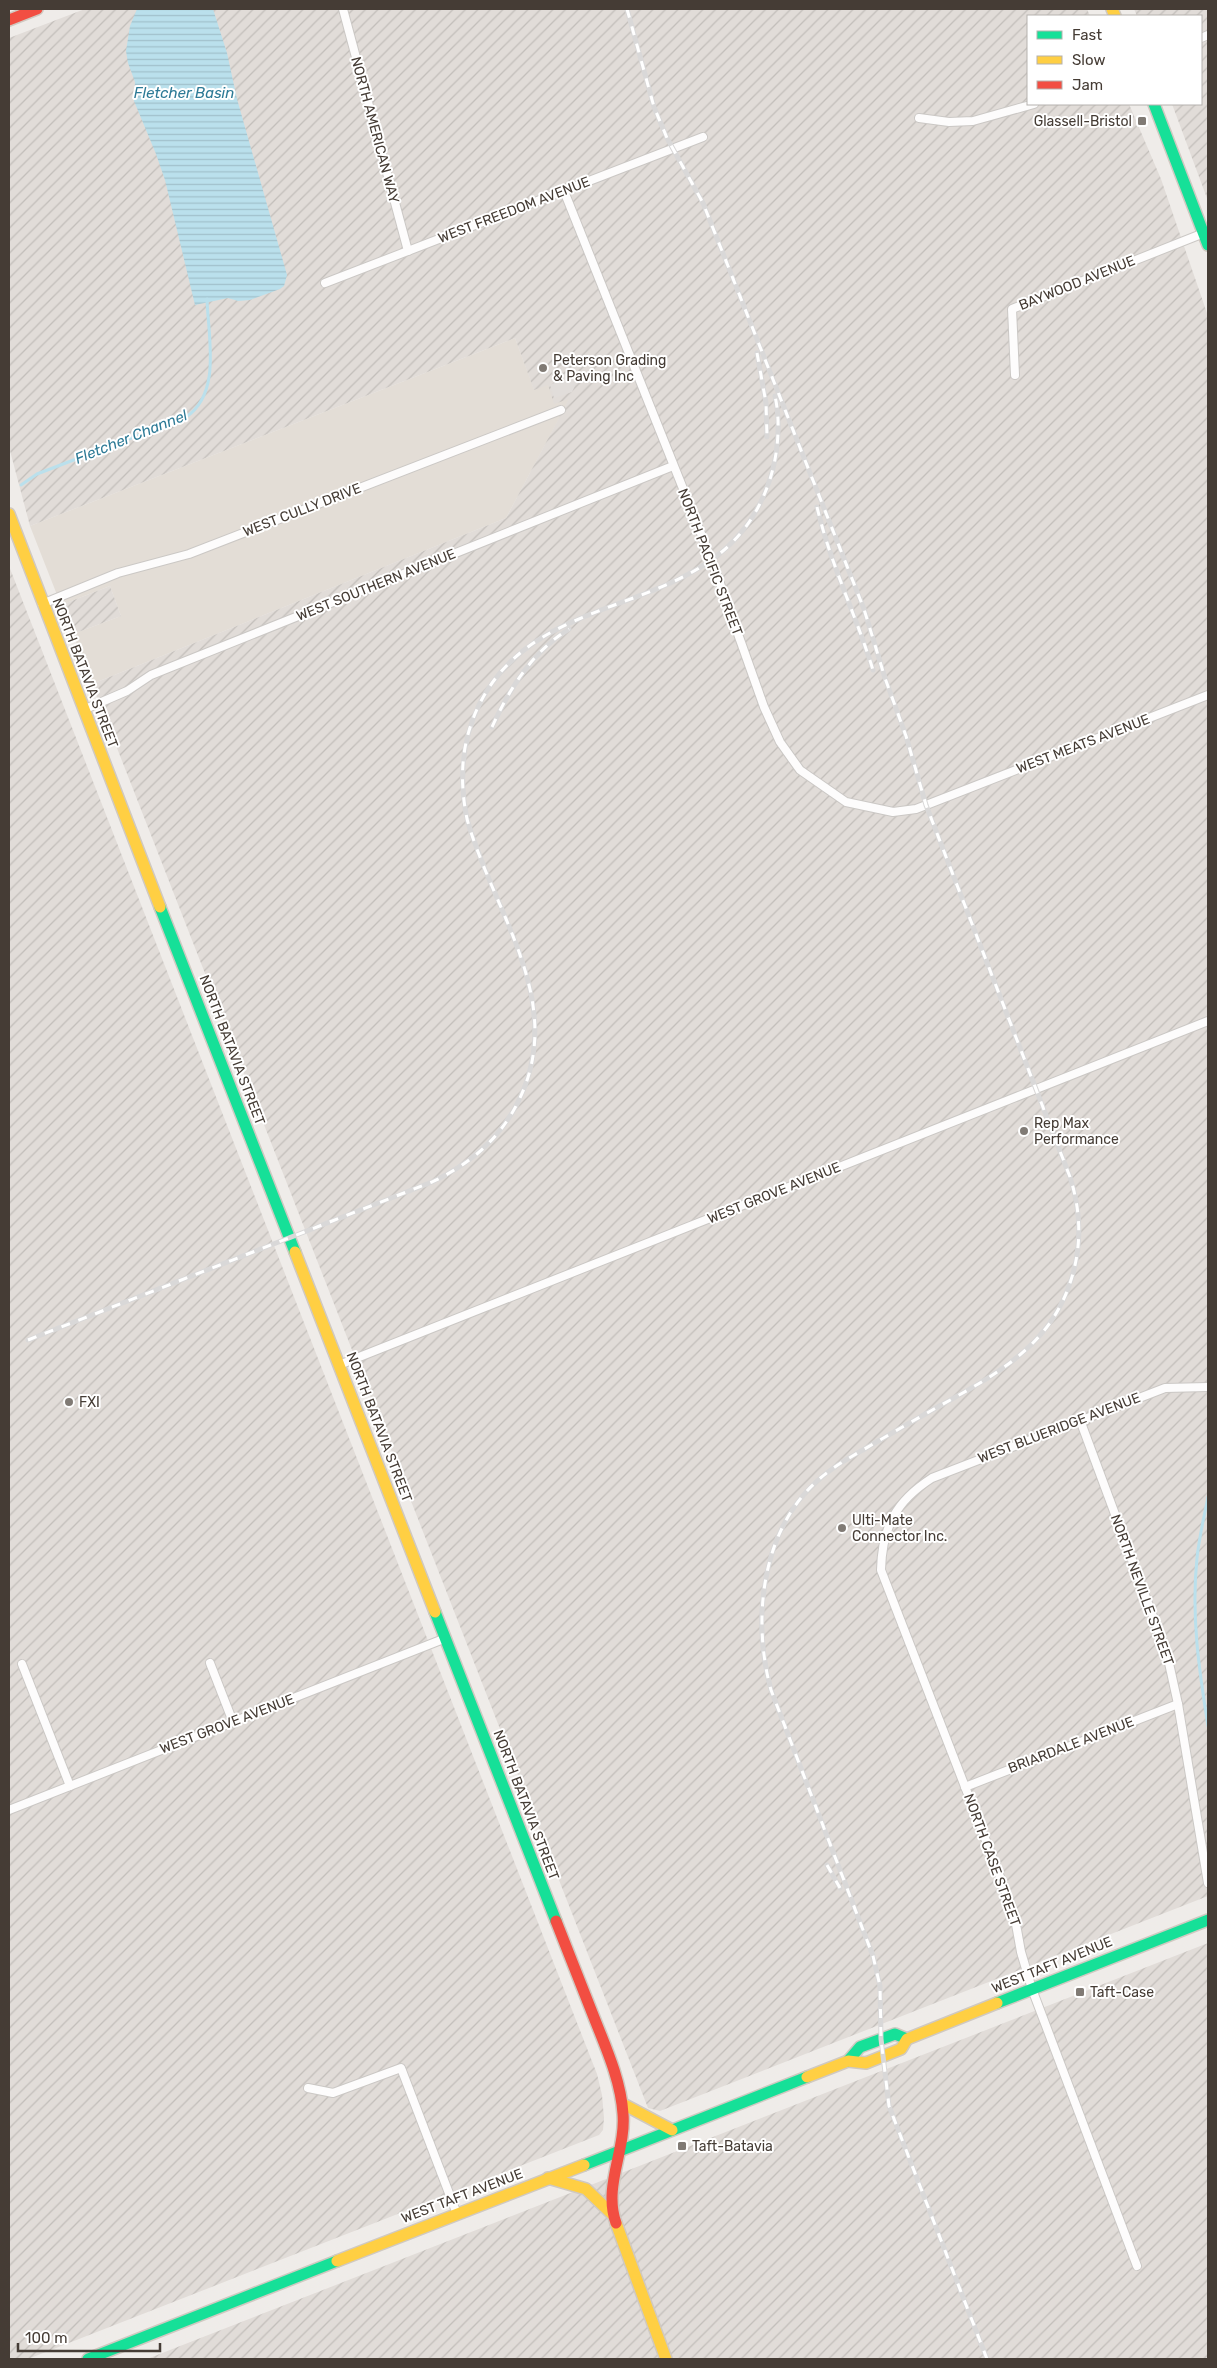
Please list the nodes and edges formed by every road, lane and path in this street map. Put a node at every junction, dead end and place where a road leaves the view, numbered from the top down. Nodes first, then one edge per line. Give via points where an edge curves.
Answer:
1 (37, 9) edge
2 (343, 9) edge
3 (9, 20) edge
4 (1030, 105) edge
5 (1154, 105) edge
6 (919, 118) dead end
7 (703, 138) dead end
8 (564, 191) junction
9 (1204, 233) junction
10 (1208, 245) edge
11 (408, 251) junction
12 (325, 283) dead end
13 (1015, 375) dead end
14 (561, 410) dead end
15 (672, 466) junction
16 (9, 514) edge
17 (42, 604) junction
18 (1208, 695) edge
19 (83, 710) junction
20 (958, 793) joint
21 (1208, 1021) edge
22 (339, 1365) junction
23 (1208, 1387) edge
24 (1080, 1420) junction
25 (915, 1489) joint
26 (446, 1638) junction
27 (210, 1663) dead end
28 (22, 1664) dead end
29 (1178, 1704) junction
30 (233, 1722) junction
31 (70, 1786) junction
32 (965, 1787) junction
33 (9, 1810) edge
34 (1208, 1883) edge
35 (1208, 1920) edge
36 (1032, 1989) junction
37 (907, 2039) junction
38 (848, 2061) junction
39 (308, 2088) dead end
40 (623, 2104) junction
41 (672, 2130) junction
42 (619, 2150) junction
43 (548, 2178) junction
44 (457, 2214) junction
45 (613, 2215) junction
46 (1137, 2266) dead end
47 (88, 2359) edge
48 (666, 2359) edge

1 - 3 main road
2 - 11 street, NORTH AMERICAN WAY
4 - 6 street via 972,121
5 - 9 main road
7 - 8 street, WEST FREEDOM AVENUE
8 - 11 street, WEST FREEDOM AVENUE
8 - 15 street, NORTH PACIFIC STREET
9 - 10 main road
9 - 13 street, BAYWOOD AVENUE via 1012,309
11 - 12 street, WEST FREEDOM AVENUE
14 - 17 street, WEST CULLY DRIVE via 189,554 118,573
15 - 19 street, WEST SOUTHERN AVENUE via 151,676 127,691
15 - 20 street, NORTH PACIFIC STREET via 712,561 764,707 780,742 800,770 846,802 893,812 916,809
16 - 17 main road, NORTH BATAVIA STREET
17 - 19 main road, NORTH BATAVIA STREET
18 - 20 street, WEST MEATS AVENUE
19 - 22 main road, NORTH BATAVIA STREET
21 - 22 street, WEST GROVE AVENUE
22 - 26 main road, NORTH BATAVIA STREET
23 - 24 street, WEST BLUERIDGE AVENUE via 1165,1388
24 - 25 street, WEST BLUERIDGE AVENUE via 976,1459
24 - 29 street, NORTH NEVILLE STREET via 1167,1654
25 - 32 street, NORTH CASE STREET via 888,1526 882,1546 882,1570
26 - 30 street, WEST GROVE AVENUE
26 - 40 main road, NORTH BATAVIA STREET via 605,2046
27 - 30 street
28 - 31 street
29 - 32 street, BRIARDALE AVENUE
29 - 34 street, NORTH NEVILLE STREET
30 - 31 street, WEST GROVE AVENUE
31 - 33 street, WEST GROVE AVENUE
32 - 36 street, NORTH CASE STREET via 1014,1913
35 - 36 main road, WEST TAFT AVENUE
36 - 37 main road, WEST TAFT AVENUE
36 - 46 street, NORTH CASE STREET
37 - 38 main road, WEST TAFT AVENUE via 901,2049 866,2063
37 - 38 main road, WEST TAFT AVENUE via 895,2034 860,2047
38 - 41 main road, WEST TAFT AVENUE
39 - 44 street via 333,2093 401,2068
40 - 41 main road
40 - 42 main road, NORTH BATAVIA STREET via 624,2122
41 - 42 main road, WEST TAFT AVENUE
42 - 43 main road, WEST TAFT AVENUE
42 - 45 main road, NORTH BATAVIA STREET via 612,2189
43 - 44 main road, WEST TAFT AVENUE
43 - 45 main road via 586,2189
44 - 47 main road, WEST TAFT AVENUE
45 - 48 main road, NORTH BATAVIA STREET

